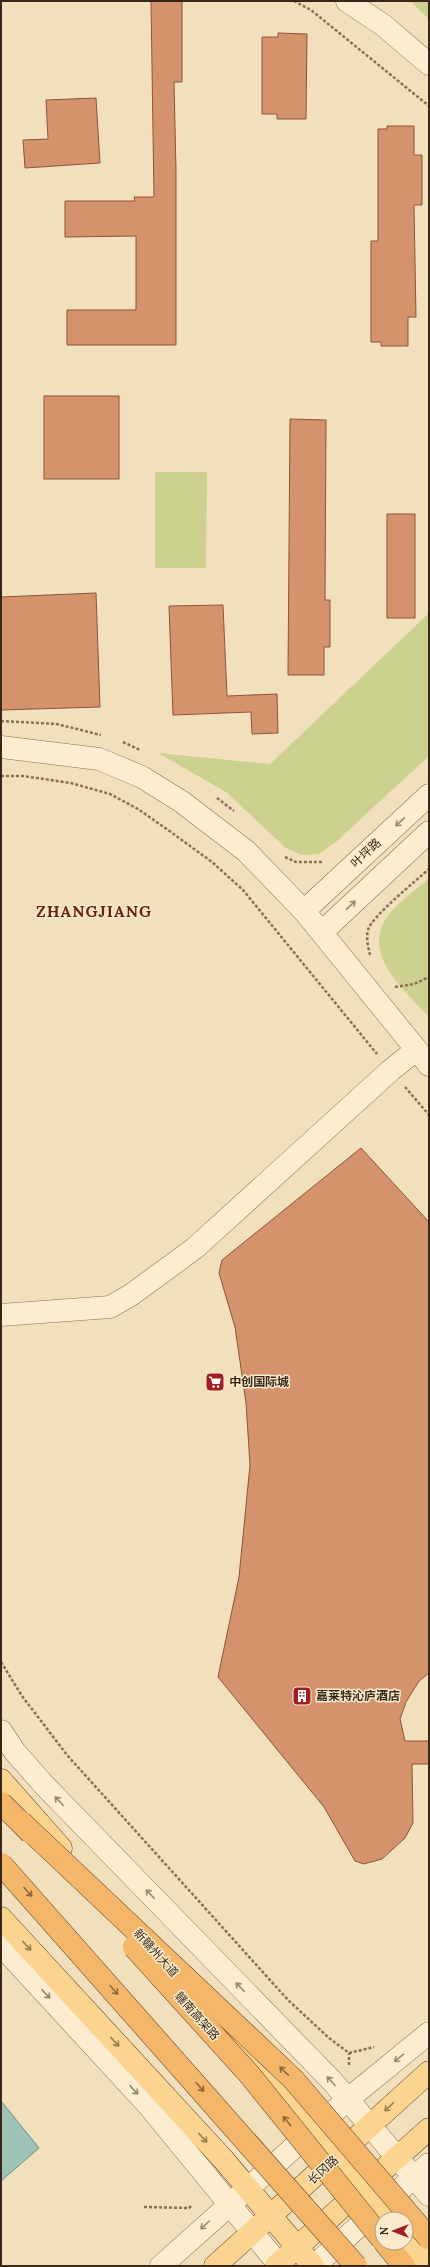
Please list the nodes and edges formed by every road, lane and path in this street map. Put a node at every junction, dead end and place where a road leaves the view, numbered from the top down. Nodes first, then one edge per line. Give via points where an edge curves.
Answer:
1 (294, 1) edge
2 (347, 1) edge
3 (429, 64) edge
4 (429, 106) edge
5 (1, 721) edge
6 (103, 736) dead end
7 (116, 740) dead end
8 (1, 747) edge
9 (145, 753) dead end
10 (1, 776) edge
11 (429, 795) edge
12 (213, 796) dead end
13 (237, 814) dead end
14 (429, 832) edge
15 (281, 855) dead end
16 (329, 861) dead end
17 (429, 869) edge
18 (304, 911) junction
19 (322, 932) junction
20 (370, 957) dead end
21 (429, 977) edge
22 (396, 993) dead end
23 (422, 1058) edge
24 (391, 1070) junction
25 (429, 1115) edge
26 (1, 1315) edge
27 (1, 1662) edge
28 (1, 1731) edge
29 (1, 1780) edge
30 (1, 1803) edge
31 (21, 1822) junction
32 (1, 1864) edge
33 (1, 1918) edge
34 (1, 1945) edge
35 (429, 2033) edge
36 (376, 2046) dead end
37 (349, 2053) junction
38 (349, 2067) dead end
39 (429, 2072) edge
40 (347, 2100) junction
41 (369, 2125) junction
42 (315, 2129) junction
43 (429, 2129) edge
44 (259, 2155) junction
45 (338, 2157) junction
46 (396, 2157) junction
47 (422, 2171) edge
48 (247, 2188) junction
49 (364, 2188) junction
50 (429, 2195) edge
51 (229, 2204) junction
52 (144, 2207) dead end
53 (189, 2208) dead end
54 (382, 2211) edge
55 (386, 2211) edge
56 (271, 2216) junction
57 (374, 2220) edge
58 (374, 2229) edge
59 (253, 2233) junction
60 (429, 2238) edge
61 (298, 2247) junction
62 (414, 2249) edge
63 (392, 2251) edge
64 (278, 2265) edge
65 (161, 2266) edge
66 (215, 2266) edge
67 (313, 2266) edge
68 (346, 2266) edge
69 (356, 2266) edge
70 (404, 2266) edge
71 (428, 2266) edge

1 - 4 path via 311,10
2 - 3 street via 383,25
5 - 6 path via 57,724
7 - 9 path
8 - 18 street via 99,759 142,777 182,802 246,851
10 - 24 path via 23,776 71,783 110,794 138,809 212,862 243,890
11 -> 18 street, 叶坪路
12 - 13 path
19 -> 14 street
15 - 16 path via 296,862 313,864
17 - 20 path via 377,917 368,929
18 - 19 street
19 - 23 street
21 - 22 path via 414,984 391,988
23 - 24 street
24 - 25 path
24 - 26 street via 195,1248 131,1294 110,1307
27 - 37 path via 22,1696 67,1755 288,2000
40 -> 28 street via 332,2081 45,1786 15,1752
29 - 42 main road, 新赣州大道
30 - 31 highway, 赣南高架路, bridge
58 -> 31 highway, 赣南高架路, bridge via 249,2074
60 -> 31 highway, bridge via 293,2079
32 -> 44 highway, bridge
33 -> 48 main road
34 -> 51 street via 149,2106
35 -> 40 street
36 - 37 path
37 - 38 path
39 -> 41 main road, 长冈路
40 - 41 street
40 - 42 street
41 - 45 main road, 长冈路
41 - 46 street
42 - 45 main road, 新赣州大道
42 - 48 street
43 - 46 main road
44 - 68 highway, bridge
44 - 69 highway, bridge
45 - 49 main road, 新赣州大道
45 - 56 main road, 长冈路
46 - 47 street
46 - 49 main road
47 - 50 street
47 - 55 street
48 - 51 street
48 - 56 main road
49 - 54 main road, 新赣州大道
49 - 61 main road
51 - 59 street
51 -> 65 street
52 - 53 path
56 - 59 main road, 长冈路
56 - 61 main road
57 - 67 street
59 - 64 street
59 - 66 main road, 长冈路
61 - 64 main road
61 - 67 main road
62 - 71 main road
63 - 70 highway

